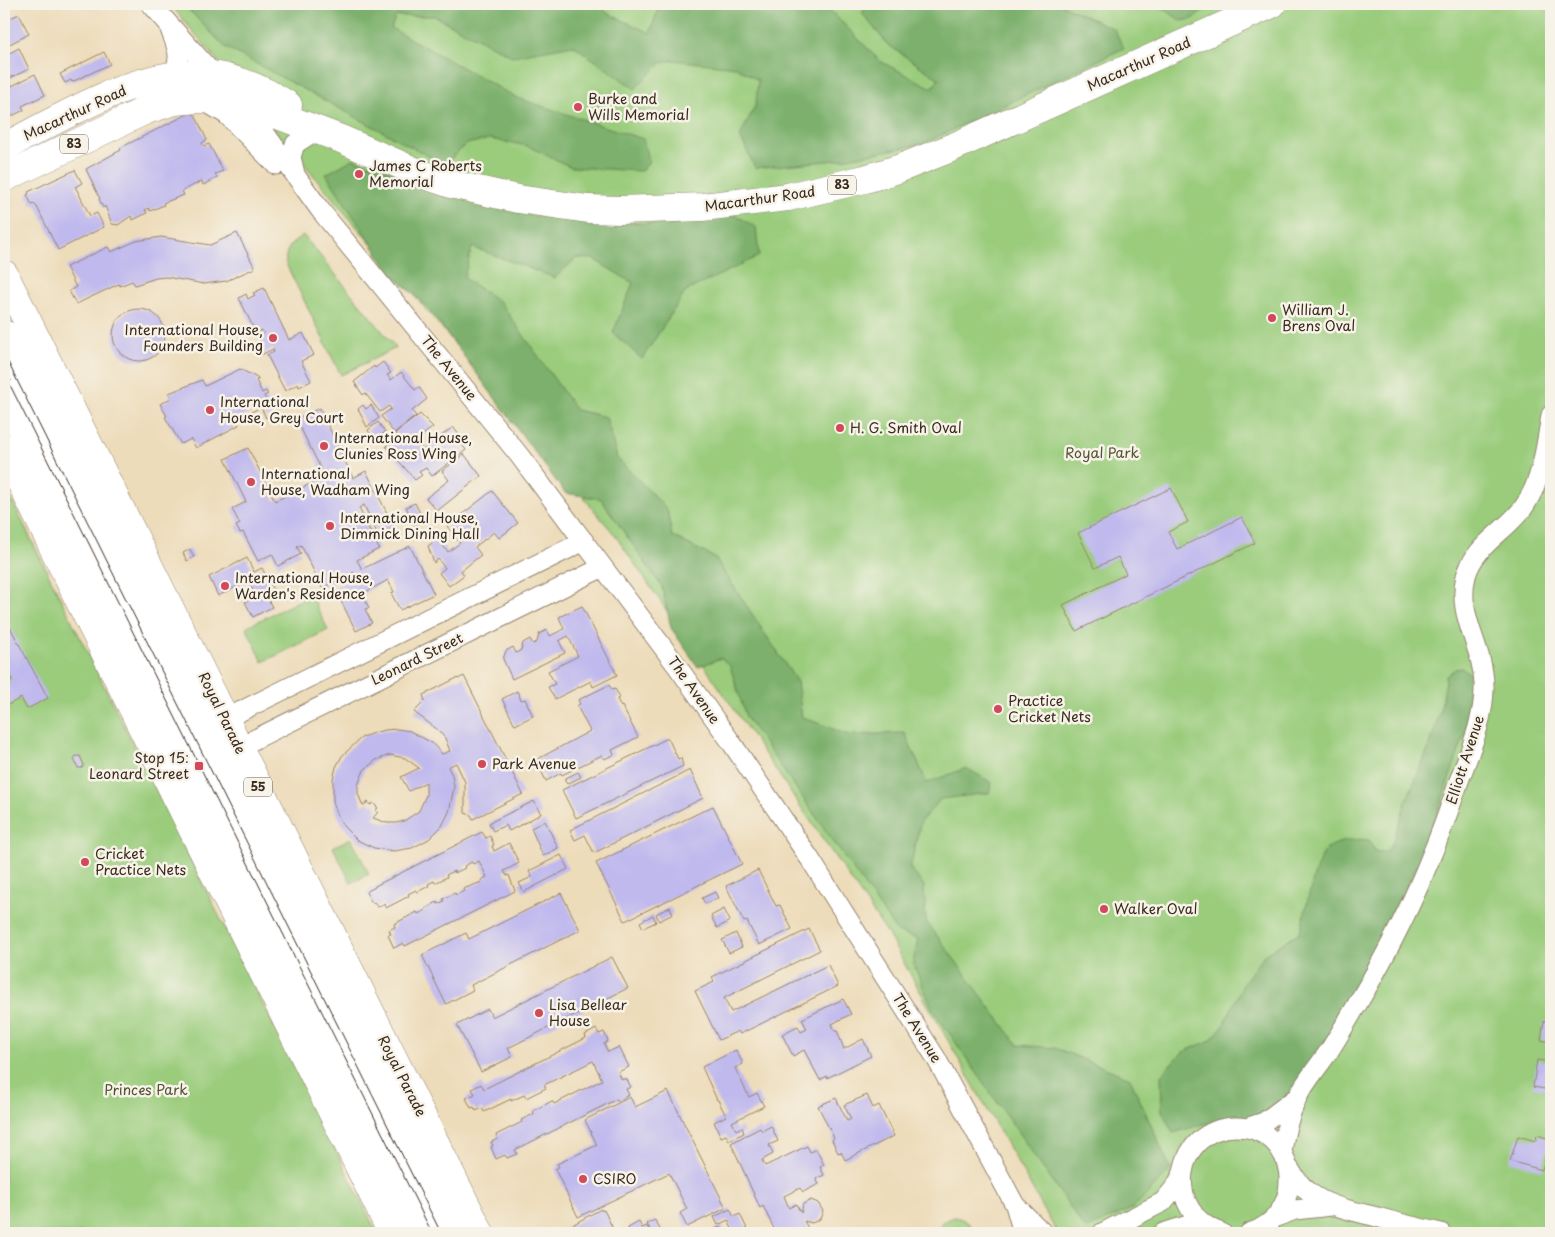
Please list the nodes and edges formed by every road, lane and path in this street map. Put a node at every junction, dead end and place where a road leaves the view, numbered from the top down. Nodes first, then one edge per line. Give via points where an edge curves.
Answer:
1 (151, 4) edge
2 (1272, 4) edge
3 (167, 21) junction
4 (172, 76) junction
5 (215, 76) junction
6 (199, 99) junction
7 (238, 102) junction
8 (144, 111) junction
9 (335, 137) junction
10 (4, 147) edge
11 (294, 174) junction
12 (4, 178) edge
13 (321, 211) junction
14 (4, 274) edge
15 (4, 334) edge
16 (4, 393) edge
17 (54, 406) junction
18 (1551, 415) edge
19 (4, 448) edge
20 (584, 542) junction
21 (540, 564) junction
22 (603, 567) junction
23 (85, 585) junction
24 (553, 592) junction
25 (266, 698) junction
26 (225, 719) junction
27 (280, 727) junction
28 (161, 737) junction
29 (208, 746) junction
30 (239, 747) junction
31 (185, 758) junction
32 (190, 796) junction
33 (364, 1029) junction
34 (317, 1053) junction
35 (1297, 1097) junction
36 (1246, 1128) junction
37 (1285, 1160) junction
38 (1183, 1173) junction
39 (1015, 1205) junction
40 (1331, 1206) junction
41 (1276, 1217) junction
42 (1216, 1231) edge
43 (392, 1233) edge
44 (421, 1233) edge
45 (452, 1233) edge
46 (480, 1233) edge
47 (1023, 1233) edge
48 (1043, 1233) edge
49 (1102, 1233) edge
50 (1162, 1233) edge
51 (1249, 1233) edge
52 (1441, 1233) edge

1 - 3 street
2 - 9 highway, Macarthur Road / 83 via 898,169 825,189 763,201 621,210 556,206 451,184
3 - 4 street via 179,56
3 - 5 street
4 - 5 highway, Macarthur Road / 83
4 - 8 highway via 162,93
4 - 10 highway, Macarthur Road / 83 via 118,91
5 - 7 highway
5 - 9 highway, Macarthur Road / 83 via 244,82 266,92
6 - 7 highway, Macarthur Road / 83
6 - 8 highway, Macarthur Road / 83 via 175,101
6 - 13 street, The Avenue via 227,115
7 - 9 highway, Macarthur Road / 83
7 - 11 street, The Avenue
8 - 12 highway, Macarthur Road / 83
9 - 11 street via 309,135 295,144 291,155
11 - 13 street, The Avenue
13 - 20 street, The Avenue via 519,455
14 - 17 highway, Royal Parade / 55
15 - 17 highway, Royal Parade / 55
16 - 23 highway
17 - 26 highway, Royal Parade / 55
17 - 29 highway, Royal Parade / 55
18 - 35 street, Elliott Avenue via 1542,465 1530,497 1514,520 1478,553 1466,577 1464,609 1481,665 1484,693 1469,755 1447,816 1423,876 1381,962 1330,1050
19 - 23 highway
20 - 21 street
20 - 22 street, The Avenue
21 - 24 street
21 - 25 street
22 - 24 street, Leonard Street
22 - 39 street, The Avenue via 709,712 825,882 936,1058
23 - 28 highway
24 - 27 street, Leonard Street
25 - 26 street
25 - 27 street
26 - 29 highway
26 - 30 highway, Royal Parade / 55
27 - 30 street, Leonard Street
28 - 31 highway
28 - 32 highway
29 - 30 highway
29 - 31 highway
29 - 33 highway, Royal Parade / 55
30 - 33 highway, Royal Parade / 55
31 - 32 highway
32 - 34 highway
33 - 45 highway, Royal Parade / 55
33 - 46 highway, Royal Parade / 55
34 - 43 highway
34 - 44 highway
35 - 36 street, Elliott Avenue via 1264,1122
35 - 37 street, Elliott Avenue via 1286,1127
36 - 37 street via 1267,1137
36 - 38 street via 1225,1128 1205,1137 1190,1152
37 - 40 street via 1301,1186
37 - 41 street, Elliott Avenue via 1289,1191
38 - 42 street via 1182,1186 1187,1205 1199,1221
38 - 49 street via 1163,1202
39 - 47 street, The Avenue
39 - 48 street, The Avenue
40 - 41 street via 1295,1210
40 - 52 street
41 - 51 street
42 - 50 street via 1185,1226

